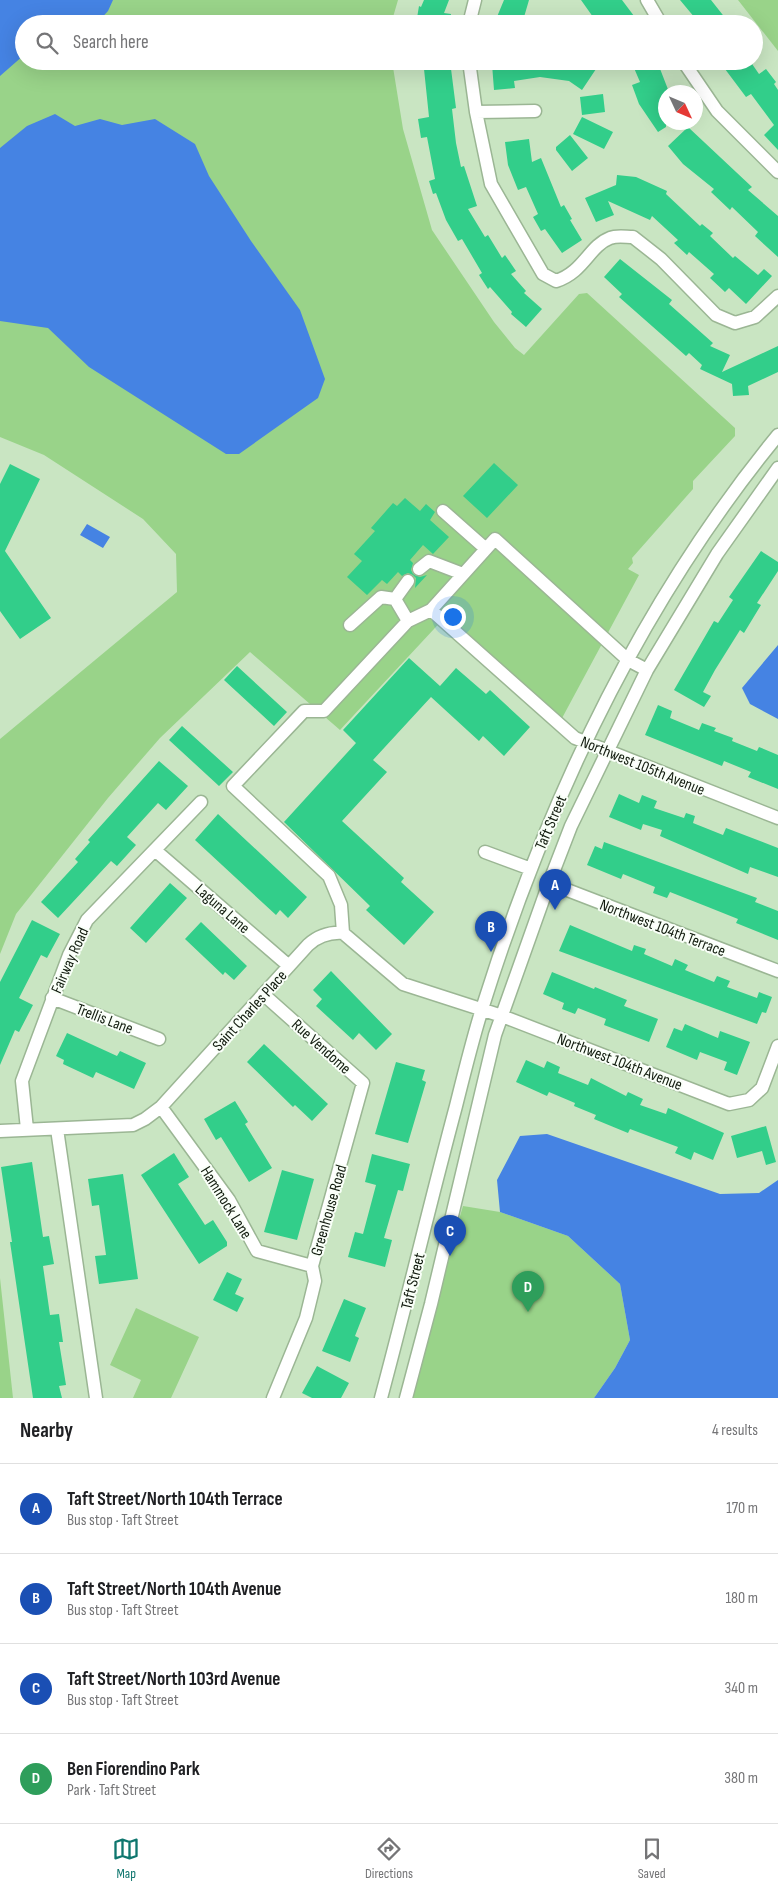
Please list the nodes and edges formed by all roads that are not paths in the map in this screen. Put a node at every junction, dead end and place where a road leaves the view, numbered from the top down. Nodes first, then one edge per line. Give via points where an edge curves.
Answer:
1 (475, 0) edge
2 (646, 0) edge
3 (471, 15) edge
4 (655, 15) edge
5 (470, 70) edge
6 (689, 70) edge
7 (535, 111) dead end
8 (476, 112) junction
9 (778, 172) edge
10 (778, 296) edge
11 (778, 434) edge
12 (764, 451) junction
13 (778, 461) edge
14 (778, 468) edge
15 (444, 511) dead end
16 (486, 549) junction
17 (420, 569) dead end
18 (463, 574) junction
19 (408, 581) dead end
20 (395, 599) junction
21 (431, 610) junction
22 (408, 621) junction
23 (350, 625) dead end
24 (628, 660) junction
25 (646, 670) junction
26 (585, 743) junction
27 (606, 751) junction
28 (201, 802) dead end
29 (778, 818) edge
30 (156, 851) junction
31 (485, 852) dead end
32 (531, 869) junction
33 (549, 883) junction
34 (343, 933) junction
35 (289, 966) junction
36 (778, 971) edge
37 (263, 994) junction
38 (52, 998) junction
39 (492, 1013) junction
40 (159, 1039) dead end
41 (778, 1046) edge
42 (161, 1107) junction
43 (27, 1129) junction
44 (57, 1129) junction
45 (0, 1131) edge
46 (350, 1135) joint
47 (312, 1266) junction
48 (96, 1398) edge
49 (273, 1398) edge
50 (381, 1398) edge
51 (406, 1398) edge

1 - 3 street
2 - 4 street
5 - 8 street
6 - 9 street via 717,110
7 - 8 street
8 - 10 street via 491,184 543,274 549,278 556,281 567,277 602,242 612,237 633,237 661,259 716,315 735,323 755,317
11 - 12 street, Taft Street
12 - 13 street
12 - 24 street, Taft Street via 701,540
14 - 25 street, Taft Street via 718,554
15 - 16 street
16 - 18 street
16 - 24 street via 495,539
17 - 18 street via 430,561
18 - 21 street
19 - 20 street
20 - 22 street
20 - 23 street via 380,597
21 - 22 street
21 - 26 street, Northwest 105th Avenue via 562,729
22 - 34 street via 324,711 304,711 233,786 328,876 341,905
24 - 25 street
24 - 26 street, Taft Street
25 - 27 street, Taft Street
26 - 27 street, Northwest 105th Avenue
26 - 32 street, Taft Street
27 - 29 street, Northwest 105th Avenue
27 - 33 street, Taft Street
28 - 30 street, Fairway Road
30 - 35 street, Laguna Lane
30 - 38 street, Fairway Road via 87,920 69,954
31 - 32 street
32 - 39 street, Taft Street
33 - 36 street, Northwest 104th Terrace
33 - 39 street, Taft Street
34 - 35 street, Saint Charles Place via 333,932 314,940
34 - 39 street via 403,984
35 - 37 street, Saint Charles Place
37 - 42 street, Saint Charles Place
37 - 46 street, Rue Vendome via 363,1083
38 - 40 street, Trellis Lane
38 - 43 street, Fairway Road via 22,1081
39 - 41 street, Northwest 104th Avenue via 729,1104 749,1100 762,1088
39 - 50 street, Taft Street
39 - 51 street, Taft Street
42 - 44 street, Saint Charles Place via 133,1125
42 - 47 street, Hammock Lane via 229,1200 257,1251
43 - 44 street, Saint Charles Place
43 - 45 street, Saint Charles Place
44 - 48 street
46 - 47 street, Greenhouse Road
47 - 49 street, Greenhouse Road via 315,1281 306,1318

